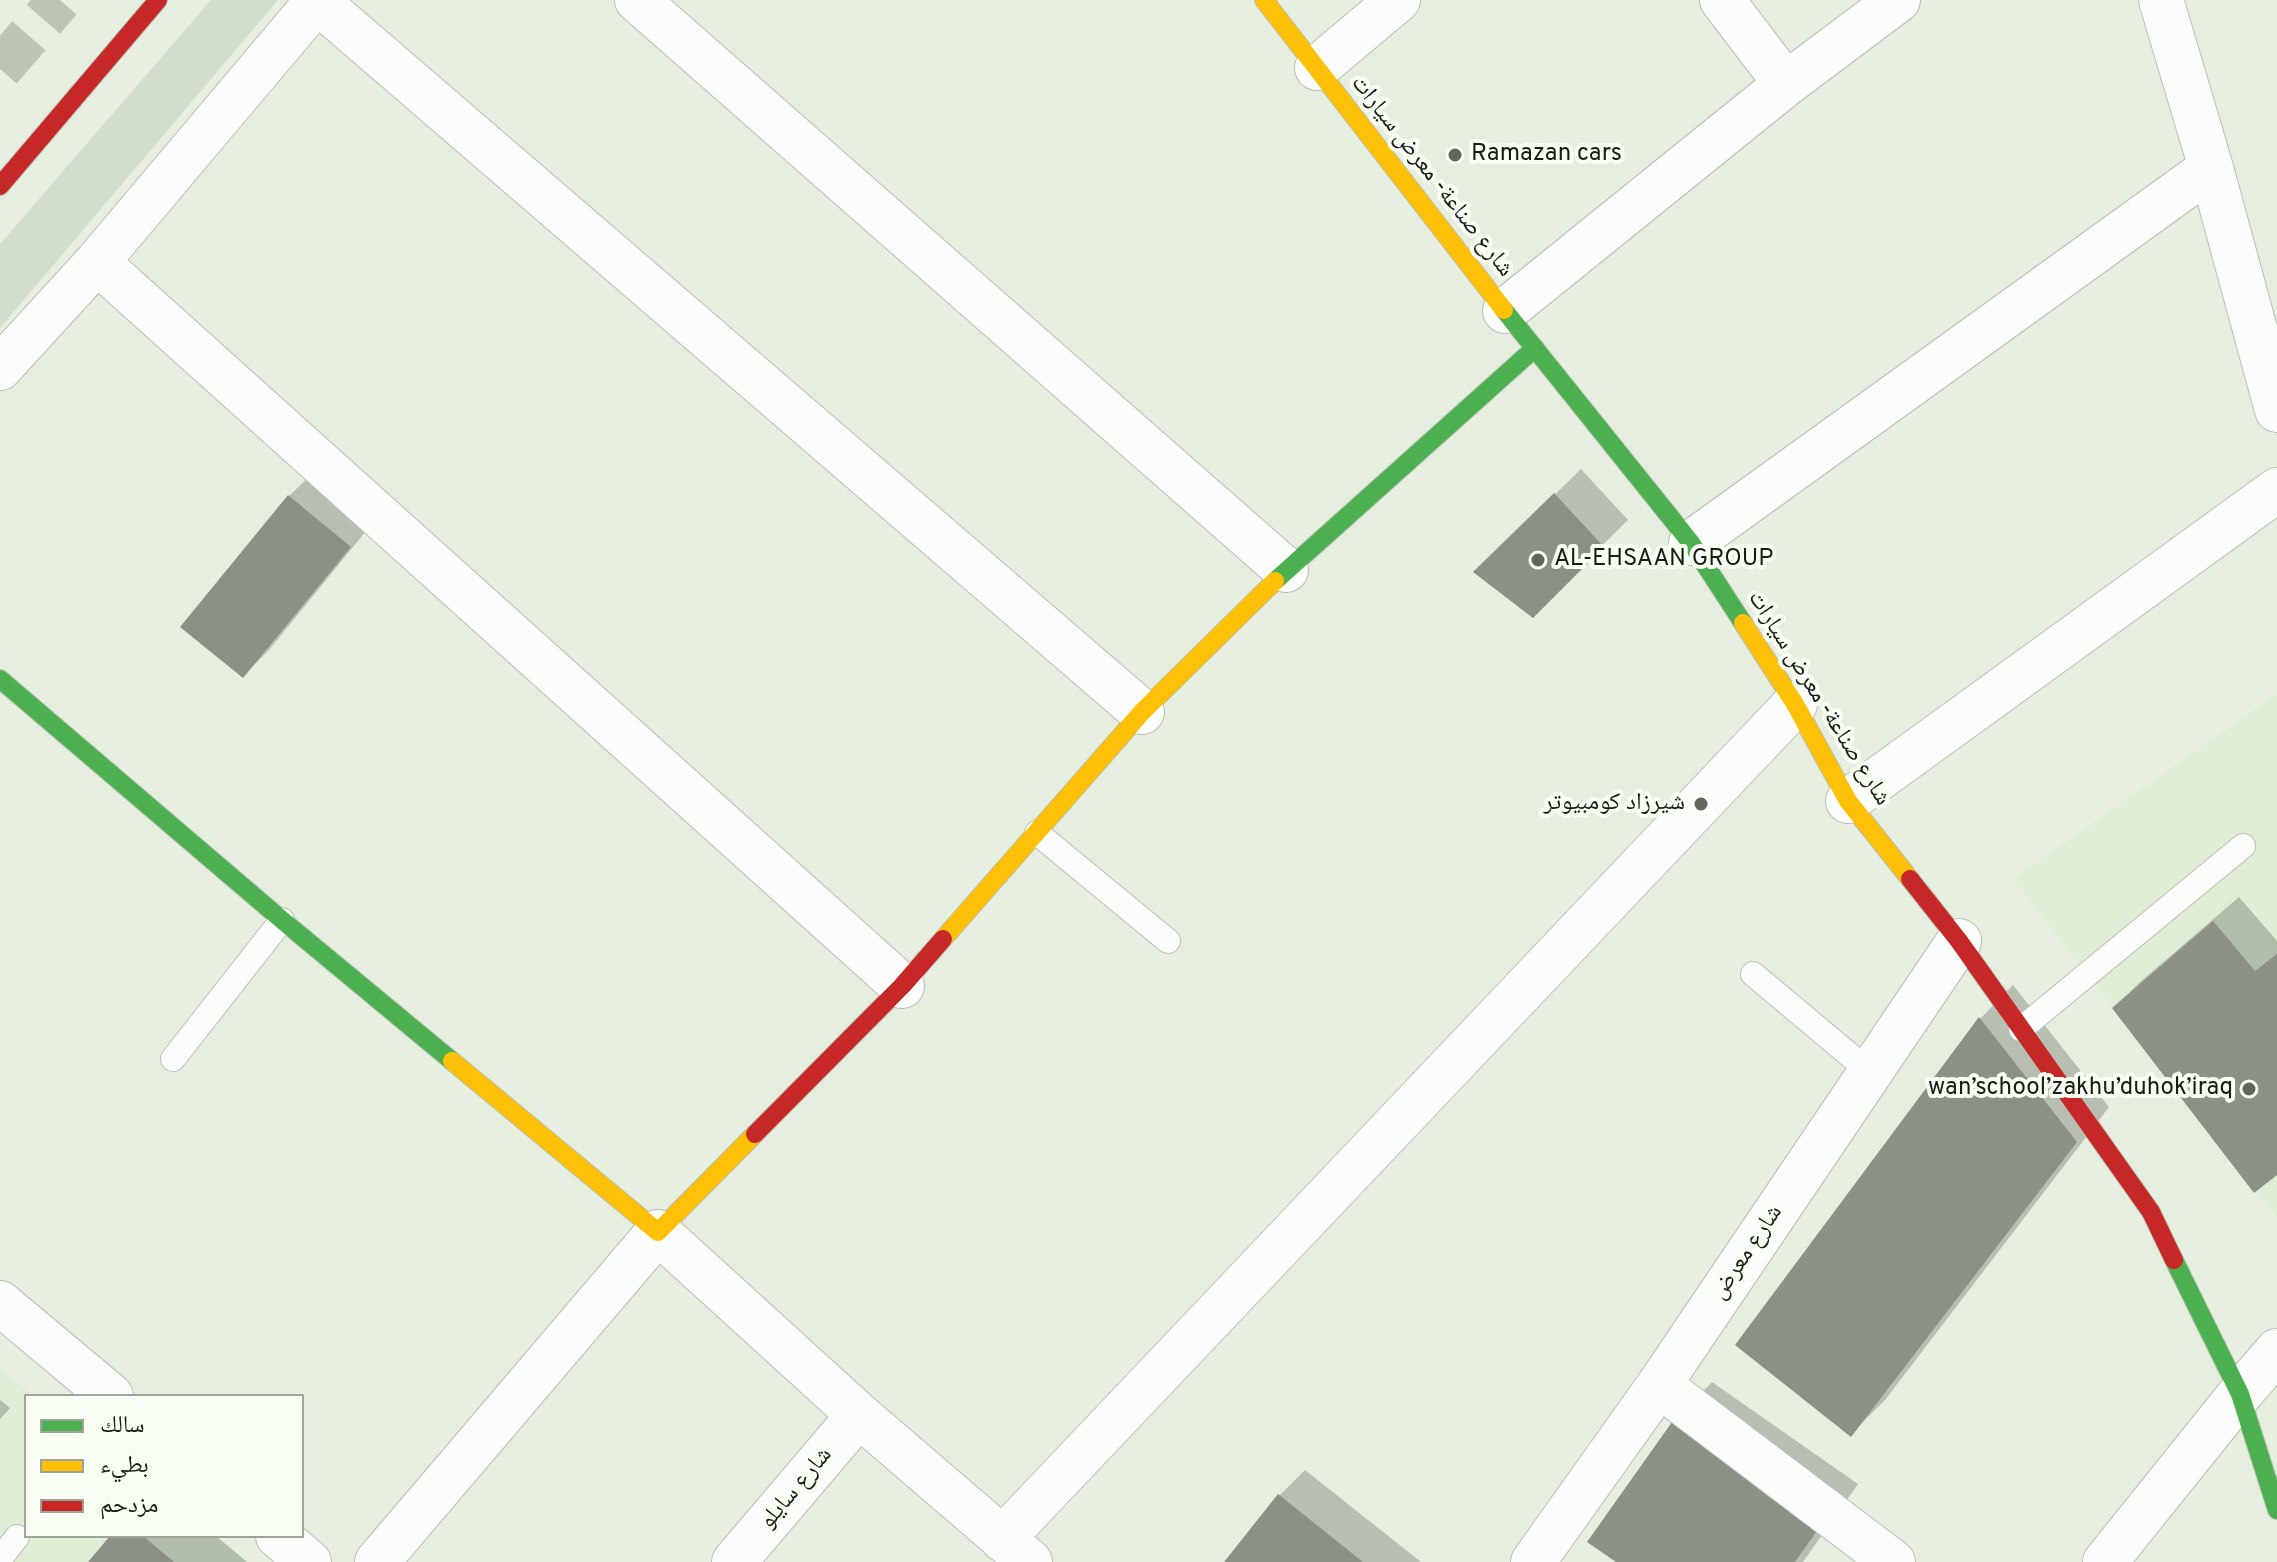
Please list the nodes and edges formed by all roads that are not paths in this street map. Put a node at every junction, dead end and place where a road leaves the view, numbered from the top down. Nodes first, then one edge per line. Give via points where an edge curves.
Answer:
1 (158, 0) edge
2 (637, 0) edge
3 (1264, 0) edge
4 (1398, 0) edge
5 (1722, 0) edge
6 (1898, 0) edge
7 (2161, 0) edge
8 (317, 1) edge
9 (1317, 68) junction
10 (1786, 84) junction
11 (35, 146) junction
12 (0, 165) edge
13 (2211, 168) junction
14 (0, 186) edge
15 (97, 262) junction
16 (1505, 311) junction
17 (1535, 348) junction
18 (0, 368) edge
19 (2277, 410) edge
20 (2277, 490) edge
21 (1691, 543) junction
22 (1286, 570) junction
23 (0, 679) edge
24 (1795, 704) junction
25 (1142, 712) junction
26 (1848, 801) junction
27 (1037, 833) junction
28 (2243, 846) dead end
29 (282, 920) junction
30 (1168, 941) dead end
31 (1959, 941) junction
32 (1753, 974) dead end
33 (902, 986) junction
34 (2021, 1029) junction
35 (173, 1059) dead end
36 (1871, 1073) junction
37 (658, 1232) junction
38 (0, 1303) edge
39 (2277, 1351) edge
40 (1659, 1385) junction
41 (109, 1394) edge
42 (2240, 1394) junction
43 (859, 1415) junction
44 (2277, 1510) edge
45 (17, 1537) dead end
46 (280, 1538) edge
47 (1016, 1550) edge
48 (0, 1559) edge
49 (309, 1562) edge
50 (377, 1562) edge
51 (734, 1562) edge
52 (1533, 1562) edge
53 (1893, 1562) edge
54 (2105, 1562) edge

1 - 11 main road
2 - 22 street
3 - 9 main road, شارع صناعة- معرض سيارات
4 - 9 street
5 - 10 street
6 - 10 street
7 - 13 street
8 - 15 street
8 - 25 street
9 - 16 main road, شارع صناعة- معرض سيارات
10 - 16 street
11 - 12 main road
11 - 14 main road
13 - 19 street
13 - 21 street
15 - 18 street
15 - 33 street
16 - 17 main road, شارع صناعة- معرض سيارات
17 - 21 main road, شارع صناعة- معرض سيارات
17 - 22 main road
20 - 26 street
21 - 24 main road, شارع صناعة- معرض سيارات
22 - 25 main road
23 - 29 main road
24 - 26 main road, شارع صناعة- معرض سيارات
24 - 47 street
25 - 27 main road
26 - 31 main road, شارع صناعة- معرض سيارات
27 - 30 lane
27 - 33 main road
28 - 34 lane
29 - 35 lane
29 - 37 main road
31 - 34 main road, شارع صناعة- معرض سيارات
31 - 36 street, شارع معرض
32 - 36 lane
33 - 37 main road
34 - 42 main road, شارع صناعة- معرض سيارات via 2151,1212
36 - 40 street, شارع معرض
37 - 43 street
37 - 50 street
38 - 41 street
39 - 42 street
40 - 52 street, شارع معرض
40 - 53 street
42 - 44 main road, شارع صناعة- معرض سيارات
42 - 54 street
43 - 47 street
43 - 51 street, شارع سايلو
45 - 48 lane
46 - 49 street

